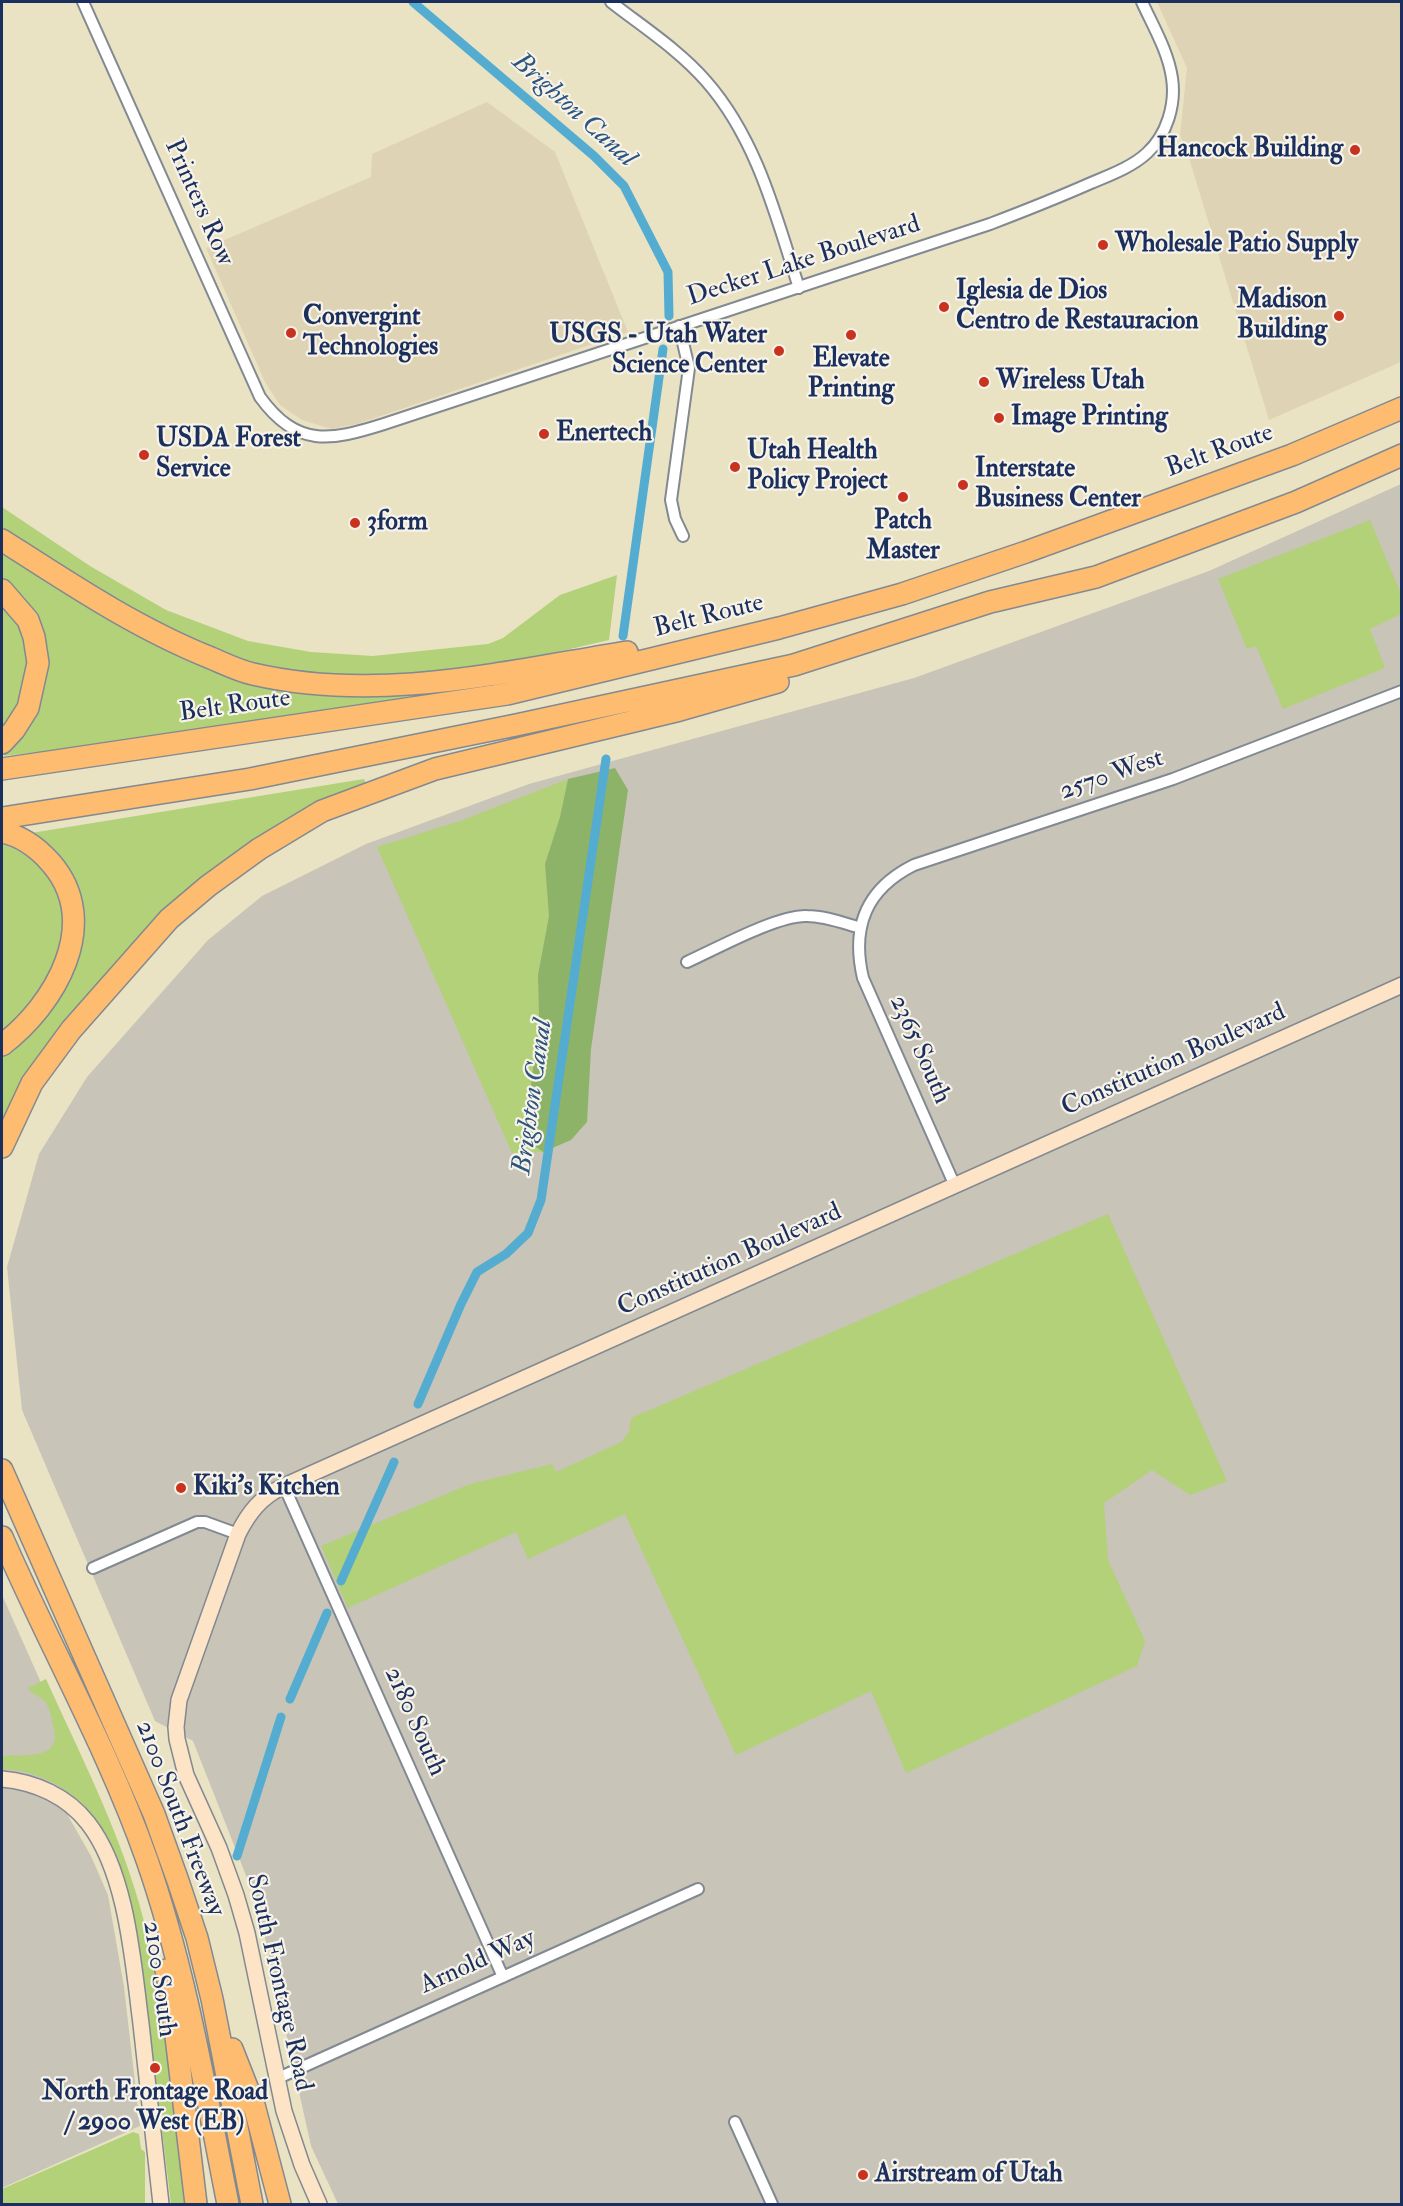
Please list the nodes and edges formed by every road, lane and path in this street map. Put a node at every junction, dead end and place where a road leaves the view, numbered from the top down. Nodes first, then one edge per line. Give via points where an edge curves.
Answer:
1 (83, 2) edge
2 (612, 2) edge
3 (1142, 2) edge
4 (799, 288) junction
5 (679, 327) junction
6 (1401, 408) edge
7 (278, 420) joint
8 (1401, 455) edge
9 (683, 536) dead end
10 (2, 540) edge
11 (1096, 577) junction
12 (2, 590) edge
13 (779, 628) junction
14 (1401, 691) edge
15 (2, 743) edge
16 (2, 769) edge
17 (2, 818) edge
18 (2, 832) edge
19 (861, 928) junction
20 (687, 962) dead end
21 (1401, 985) edge
22 (2, 1045) edge
23 (2, 1147) edge
24 (955, 1186) junction
25 (2, 1470) edge
26 (284, 1486) junction
27 (238, 1534) junction
28 (2, 1538) edge
29 (2, 1545) edge
30 (93, 1568) dead end
31 (18, 1574) junction
32 (96, 1740) junction
33 (2, 1779) edge
34 (698, 1889) dead end
35 (205, 1966) junction
36 (503, 1977) junction
37 (276, 2079) junction
38 (735, 2122) dead end
39 (161, 2205) edge
40 (196, 2205) edge
41 (228, 2205) edge
42 (252, 2205) edge
43 (280, 2205) edge
44 (319, 2205) edge
45 (772, 2205) edge

1 - 7 street, Printers Row via 257,391
2 - 4 street via 697,71 731,113 757,164
3 - 4 street, Decker Lake Boulevard via 1168,60 1173,91 1163,131 1146,154 1129,166 1040,205
4 - 5 street, Decker Lake Boulevard
5 - 7 street, Decker Lake Boulevard via 356,433 333,438 310,435
5 - 9 street via 689,375 671,500
6 - 13 highway, Belt Route via 1292,455 1026,552 902,594
8 - 11 highway via 1296,502
10 - 13 highway via 109,608 175,644 252,674 317,684 428,684
11 - 17 highway via 990,602 794,665 250,779
11 - 23 highway via 981,619 767,685 435,769 322,811 259,849 169,919 71,1030 32,1083
12 - 15 highway via 28,620 38,663 28,708
13 - 16 highway, Belt Route via 507,694
14 - 19 street, 2570 West via 1182,776 914,865 880,890 867,909
18 - 22 highway via 24,839 60,874 71,898 73,927 69,953 58,981 38,1011
19 - 20 street via 816,916 794,917
19 - 24 street, 2365 South via 858,954 866,987
21 - 24 street, Constitution Boulevard
24 - 26 street, Constitution Boulevard
25 - 35 highway, 2100 South Freeway via 153,1814
26 - 27 street, Constitution Boulevard via 259,1503
26 - 36 street, 2180 South
27 - 30 street via 197,1522
27 - 37 street, South Frontage Road via 180,1700 176,1727 186,1775 219,1848 247,1933
28 - 31 highway, 2100 South Freeway
29 - 31 highway
31 - 32 highway, 2100 South Freeway
32 - 40 highway via 148,1891 171,1995
32 - 41 highway, 2100 South Freeway via 137,1834 166,1920 190,2011
33 - 39 street, 2100 South via 44,1788 70,1805 100,1842 120,1895 133,1963
34 - 36 street, Arnold Way
35 - 42 highway, 2100 South Freeway
35 - 43 highway via 254,2105
36 - 37 street, Arnold Way
37 - 44 street, South Frontage Road
38 - 45 street

